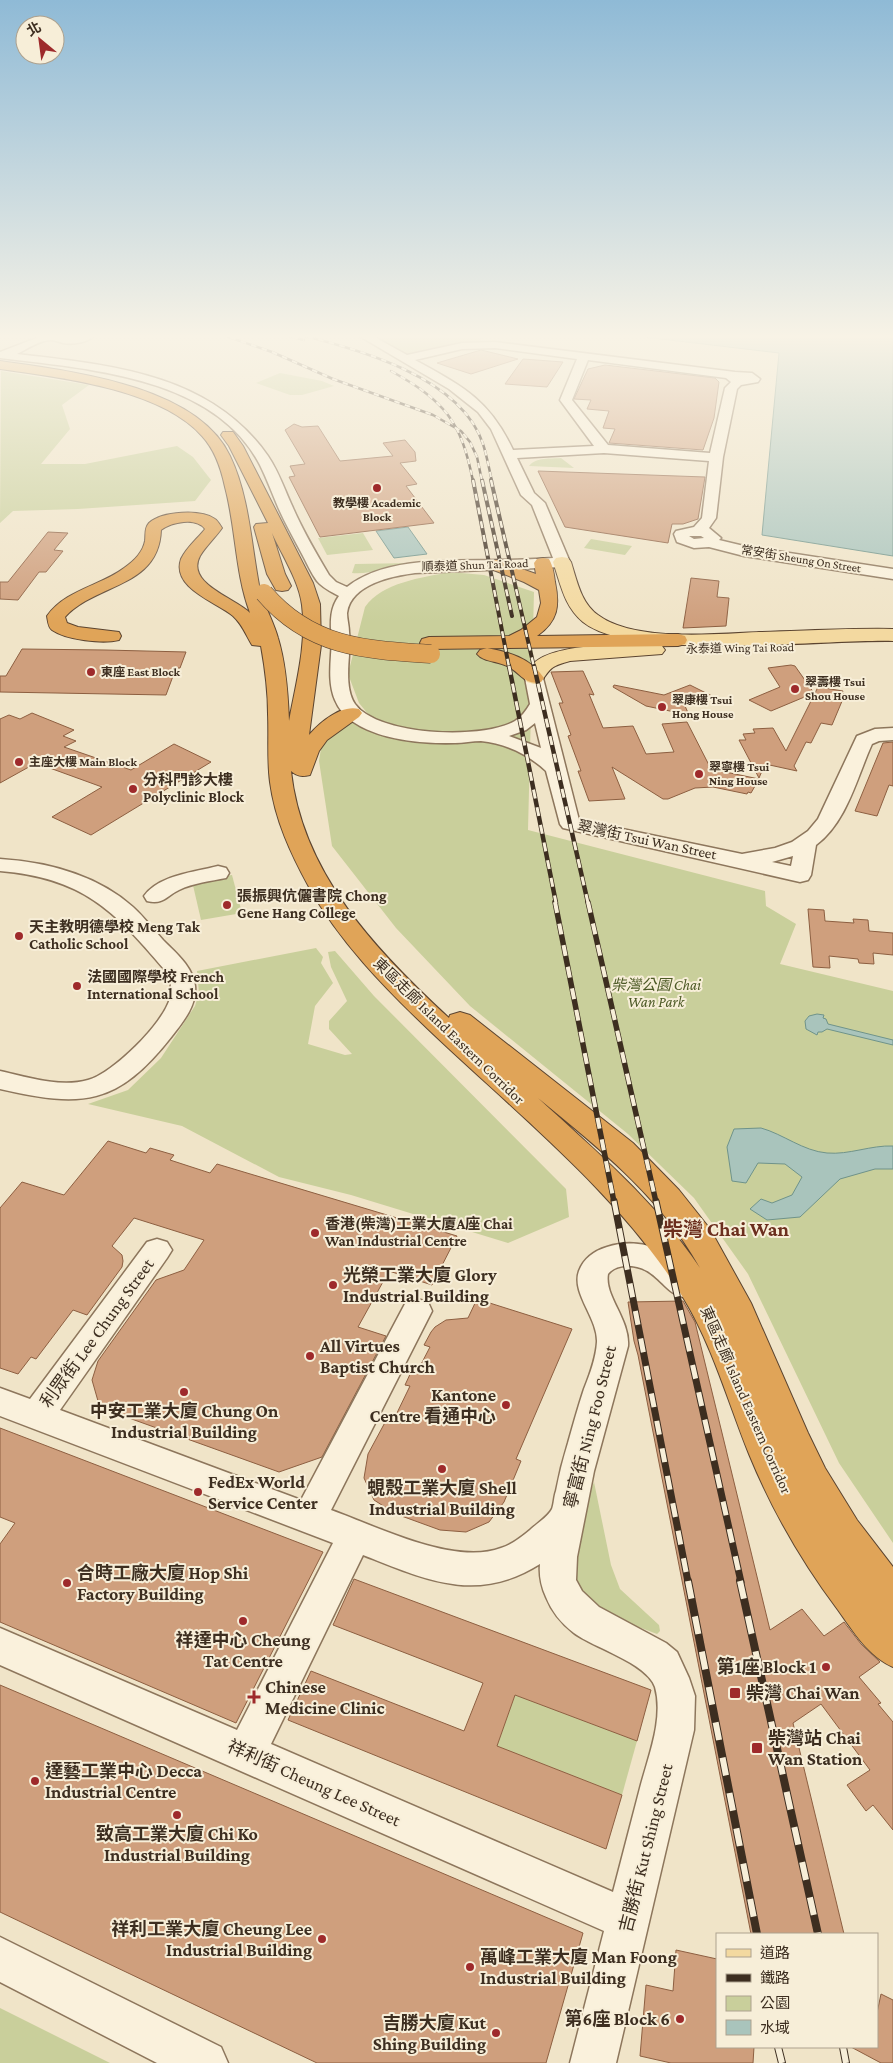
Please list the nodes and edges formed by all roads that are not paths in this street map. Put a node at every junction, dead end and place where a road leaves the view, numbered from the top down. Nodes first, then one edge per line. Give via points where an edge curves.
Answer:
1 (205, 430) edge
2 (223, 430) edge
3 (240, 430) edge
4 (498, 430) edge
5 (589, 430) edge
6 (722, 430) edge
7 (604, 449) junction
8 (509, 454) junction
9 (716, 457) junction
10 (248, 470) junction
11 (528, 495) junction
12 (530, 522) dead end
13 (244, 536) junction
14 (542, 556) junction
15 (562, 562) junction
16 (497, 565) junction
17 (317, 568) junction
18 (893, 574) edge
19 (382, 575) junction
20 (548, 588) junction
21 (352, 590) junction
22 (893, 635) edge
23 (112, 636) dead end
24 (678, 640) junction
25 (511, 643) junction
26 (893, 647) edge
27 (430, 649) junction
28 (588, 651) junction
29 (487, 654) junction
30 (274, 675) junction
31 (534, 678) junction
32 (539, 704) junction
33 (352, 713) junction
34 (884, 735) edge
35 (477, 736) junction
36 (556, 769) junction
37 (300, 784) junction
38 (804, 855) junction
39 (730, 858) junction
40 (0, 865) edge
41 (218, 873) dead end
42 (155, 896) dead end
43 (0, 1080) edge
44 (158, 1250) dead end
45 (708, 1310) junction
46 (417, 1311) dead end
47 (0, 1402) edge
48 (37, 1416) junction
49 (567, 1518) junction
50 (309, 1519) junction
51 (355, 1535) junction
52 (893, 1598) edge
53 (0, 1646) edge
54 (893, 1647) edge
55 (246, 1754) junction
56 (628, 1920) junction
57 (0, 1959) edge
58 (206, 2063) edge
59 (593, 2063) edge

1 - 13 highway, 東區走廊 Island Eastern Corridor via 222,454
2 - 10 highway, 東區走廊 Island Eastern Corridor via 236,446
3 - 17 street via 264,459
4 - 8 street
5 - 7 street
6 - 9 street, 常安街 Sheung On Street
7 - 8 street
7 - 9 street
8 - 11 street
9 - 18 street, 常安街 Sheung On Street via 710,518 704,536 744,551
10 - 27 highway via 276,574 291,598 305,610 339,627
10 - 37 highway, 東區走廊 Island Eastern Corridor via 304,583 311,604 312,645 297,740
11 - 12 street via 524,504
11 - 15 street via 538,503
13 - 27 highway, bridge via 264,593 284,616 318,634 370,648
13 - 30 highway, 東區走廊 Island Eastern Corridor via 251,588 268,638
14 - 15 street, 順泰道 Shun Tai Road
14 - 16 street, 順泰道 Shun Tai Road
14 - 20 highway
15 - 24 main road, 永泰道 Wing Tai Road via 577,606 589,618 620,632
16 - 19 street, 順泰道 Shun Tai Road via 421,567
16 - 20 highway
17 - 19 street via 349,576
17 - 21 street via 330,584
19 - 21 street, 順泰道 Shun Tai Road
20 - 25 highway via 551,611 546,622
21 - 33 street via 343,600 338,614 341,625 341,686
22 - 24 main road, 永泰道 Wing Tai Road
23 - 30 highway via 68,631 58,626 56,616 64,607 138,566 148,552 153,529 159,524 178,518 202,519 214,528 190,560 192,577 202,588 243,616 261,644
24 - 25 highway
25 - 27 highway
26 - 28 main road, 永泰道 Wing Tai Road
27 - 29 highway
28 - 29 highway
28 - 31 main road, 永泰道 Wing Tai Road via 544,664 537,669
29 - 31 highway via 512,660
30 - 45 highway, 東區走廊 Island Eastern Corridor via 280,774 286,805 307,862 337,912 391,980 617,1190 672,1254
31 - 32 street
32 - 35 street via 528,720 518,726
32 - 36 street
33 - 35 street via 372,725 412,736
33 - 37 highway via 328,727 315,740 303,764
34 - 38 street, 翠灣街 Tsui Wan Street via 868,737 862,744 832,815
35 - 36 street via 515,742
36 - 39 street, 翠灣街 Tsui Wan Street via 570,824
37 - 52 highway, 東區走廊 Island Eastern Corridor via 310,827 332,876 380,943 454,1015 622,1151 693,1231 728,1292 807,1471 855,1549
38 - 39 street, 翠灣街 Tsui Wan Street via 802,860 781,854
38 - 39 street, 翠灣街 Tsui Wan Street via 800,875
40 - 43 street via 46,872 95,891 120,908 169,960 179,972 184,987 182,1003 174,1017 136,1062 109,1082 67,1093
41 - 42 street via 171,884
44 - 48 street, 利眾街 Lee Chung Street
45 - 49 street, 寧富街 Ning Foo Street via 669,1268 651,1258 632,1254 614,1256 595,1270 594,1292 611,1327 613,1342
45 - 54 highway, 東區走廊 Island Eastern Corridor via 769,1458 802,1522 833,1571
46 - 50 street
47 - 48 street, 利眾街 Lee Chung Street
48 - 50 street, 利眾街 Lee Chung Street
49 - 51 street, 利眾街 Lee Chung Street via 528,1553 502,1566 481,1569 438,1564
49 - 56 street, 吉勝街 Kut Shing Street via 558,1580 572,1608 588,1622 662,1662 676,1697 674,1730
50 - 51 street, 利眾街 Lee Chung Street
51 - 55 street
53 - 55 street, 祥利街 Cheung Lee Street
55 - 56 street, 祥利街 Cheung Lee Street
56 - 59 street, 吉勝街 Kut Shing Street
57 - 58 street

